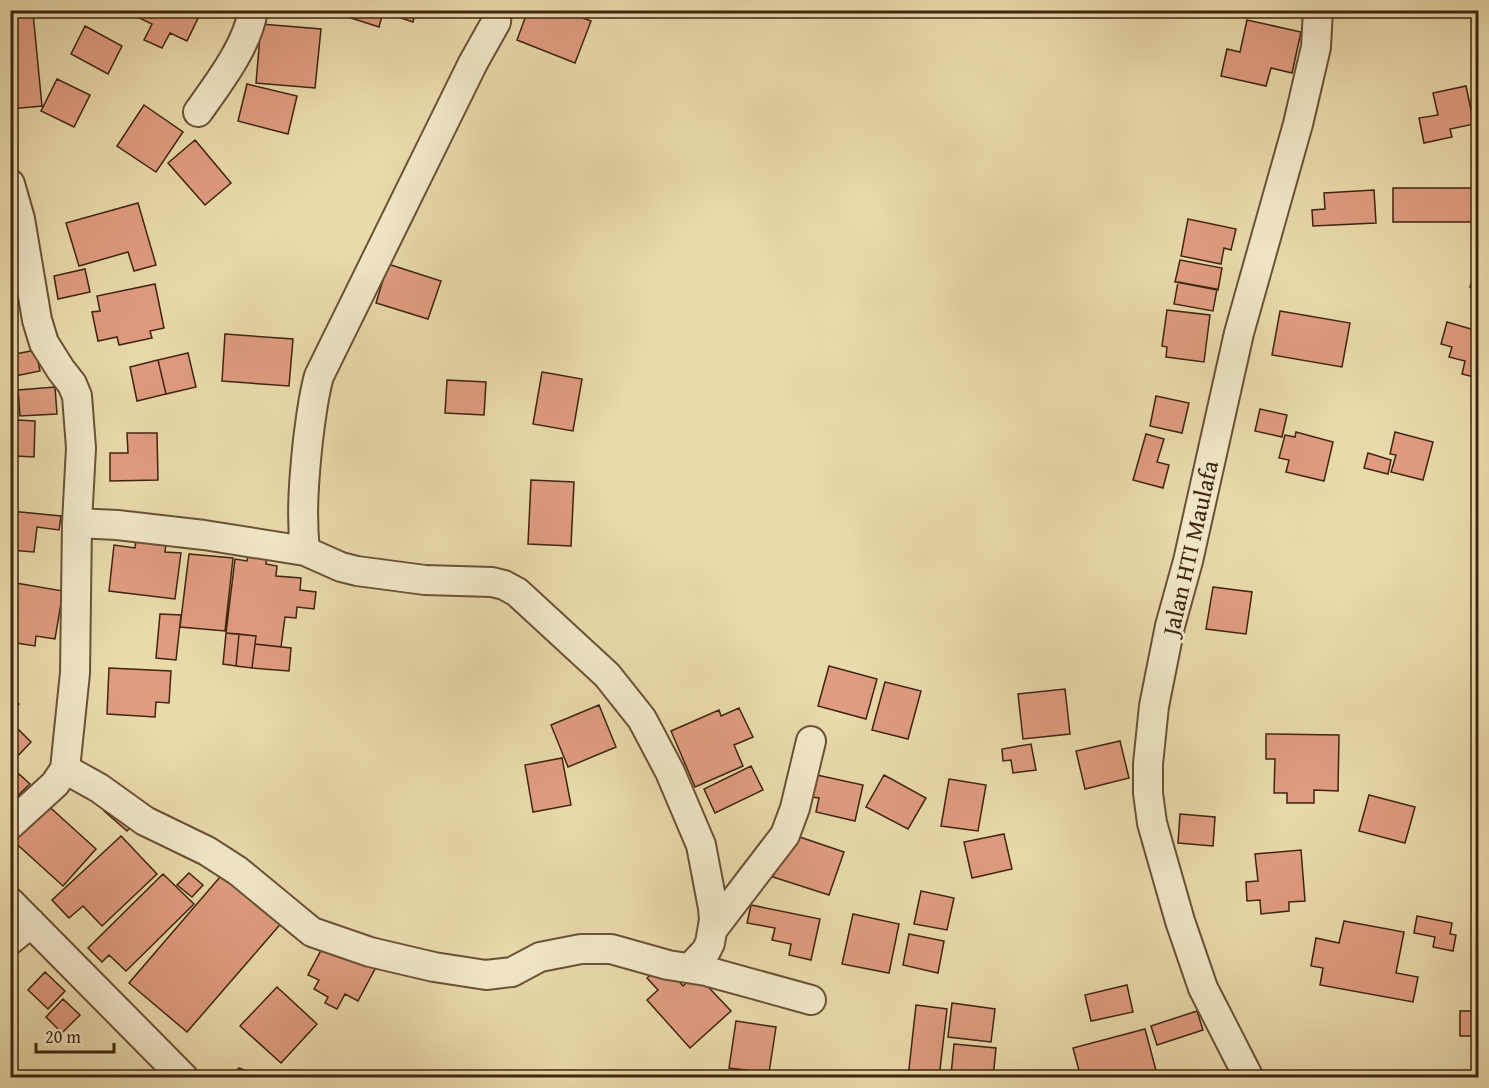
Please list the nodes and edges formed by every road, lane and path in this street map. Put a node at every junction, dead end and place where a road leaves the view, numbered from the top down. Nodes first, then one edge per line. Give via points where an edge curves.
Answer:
1 (254, 10) edge
2 (497, 10) edge
3 (1318, 10) edge
4 (198, 112) dead end
5 (10, 184) edge
6 (76, 523) junction
7 (305, 551) junction
8 (811, 741) dead end
9 (65, 769) junction
10 (10, 825) edge
11 (10, 902) edge
12 (713, 929) junction
13 (21, 932) edge
14 (690, 968) junction
15 (811, 1000) dead end
16 (184, 1077) edge
17 (1249, 1077) edge

1 - 4 street via 238,50
2 - 7 street via 496,22 319,376 304,476
3 - 17 street, Jalan HTI Maulafa via 1316,47 1303,102 1239,333 1170,626 1154,706 1148,764 1152,823 1180,921 1203,988
5 - 6 street via 37,320 44,342 77,396 81,448
6 - 7 street via 172,531
6 - 9 street via 75,673
7 - 12 street via 357,571 504,585 517,592 591,659 642,720 670,772 701,845
8 - 12 street via 785,835
9 - 10 street via 55,784
9 - 14 street via 145,821 230,866 312,932 370,952 486,975 512,972 540,957 581,949 611,949
11 - 13 street
12 - 14 street via 706,951
13 - 16 street
14 - 15 street

